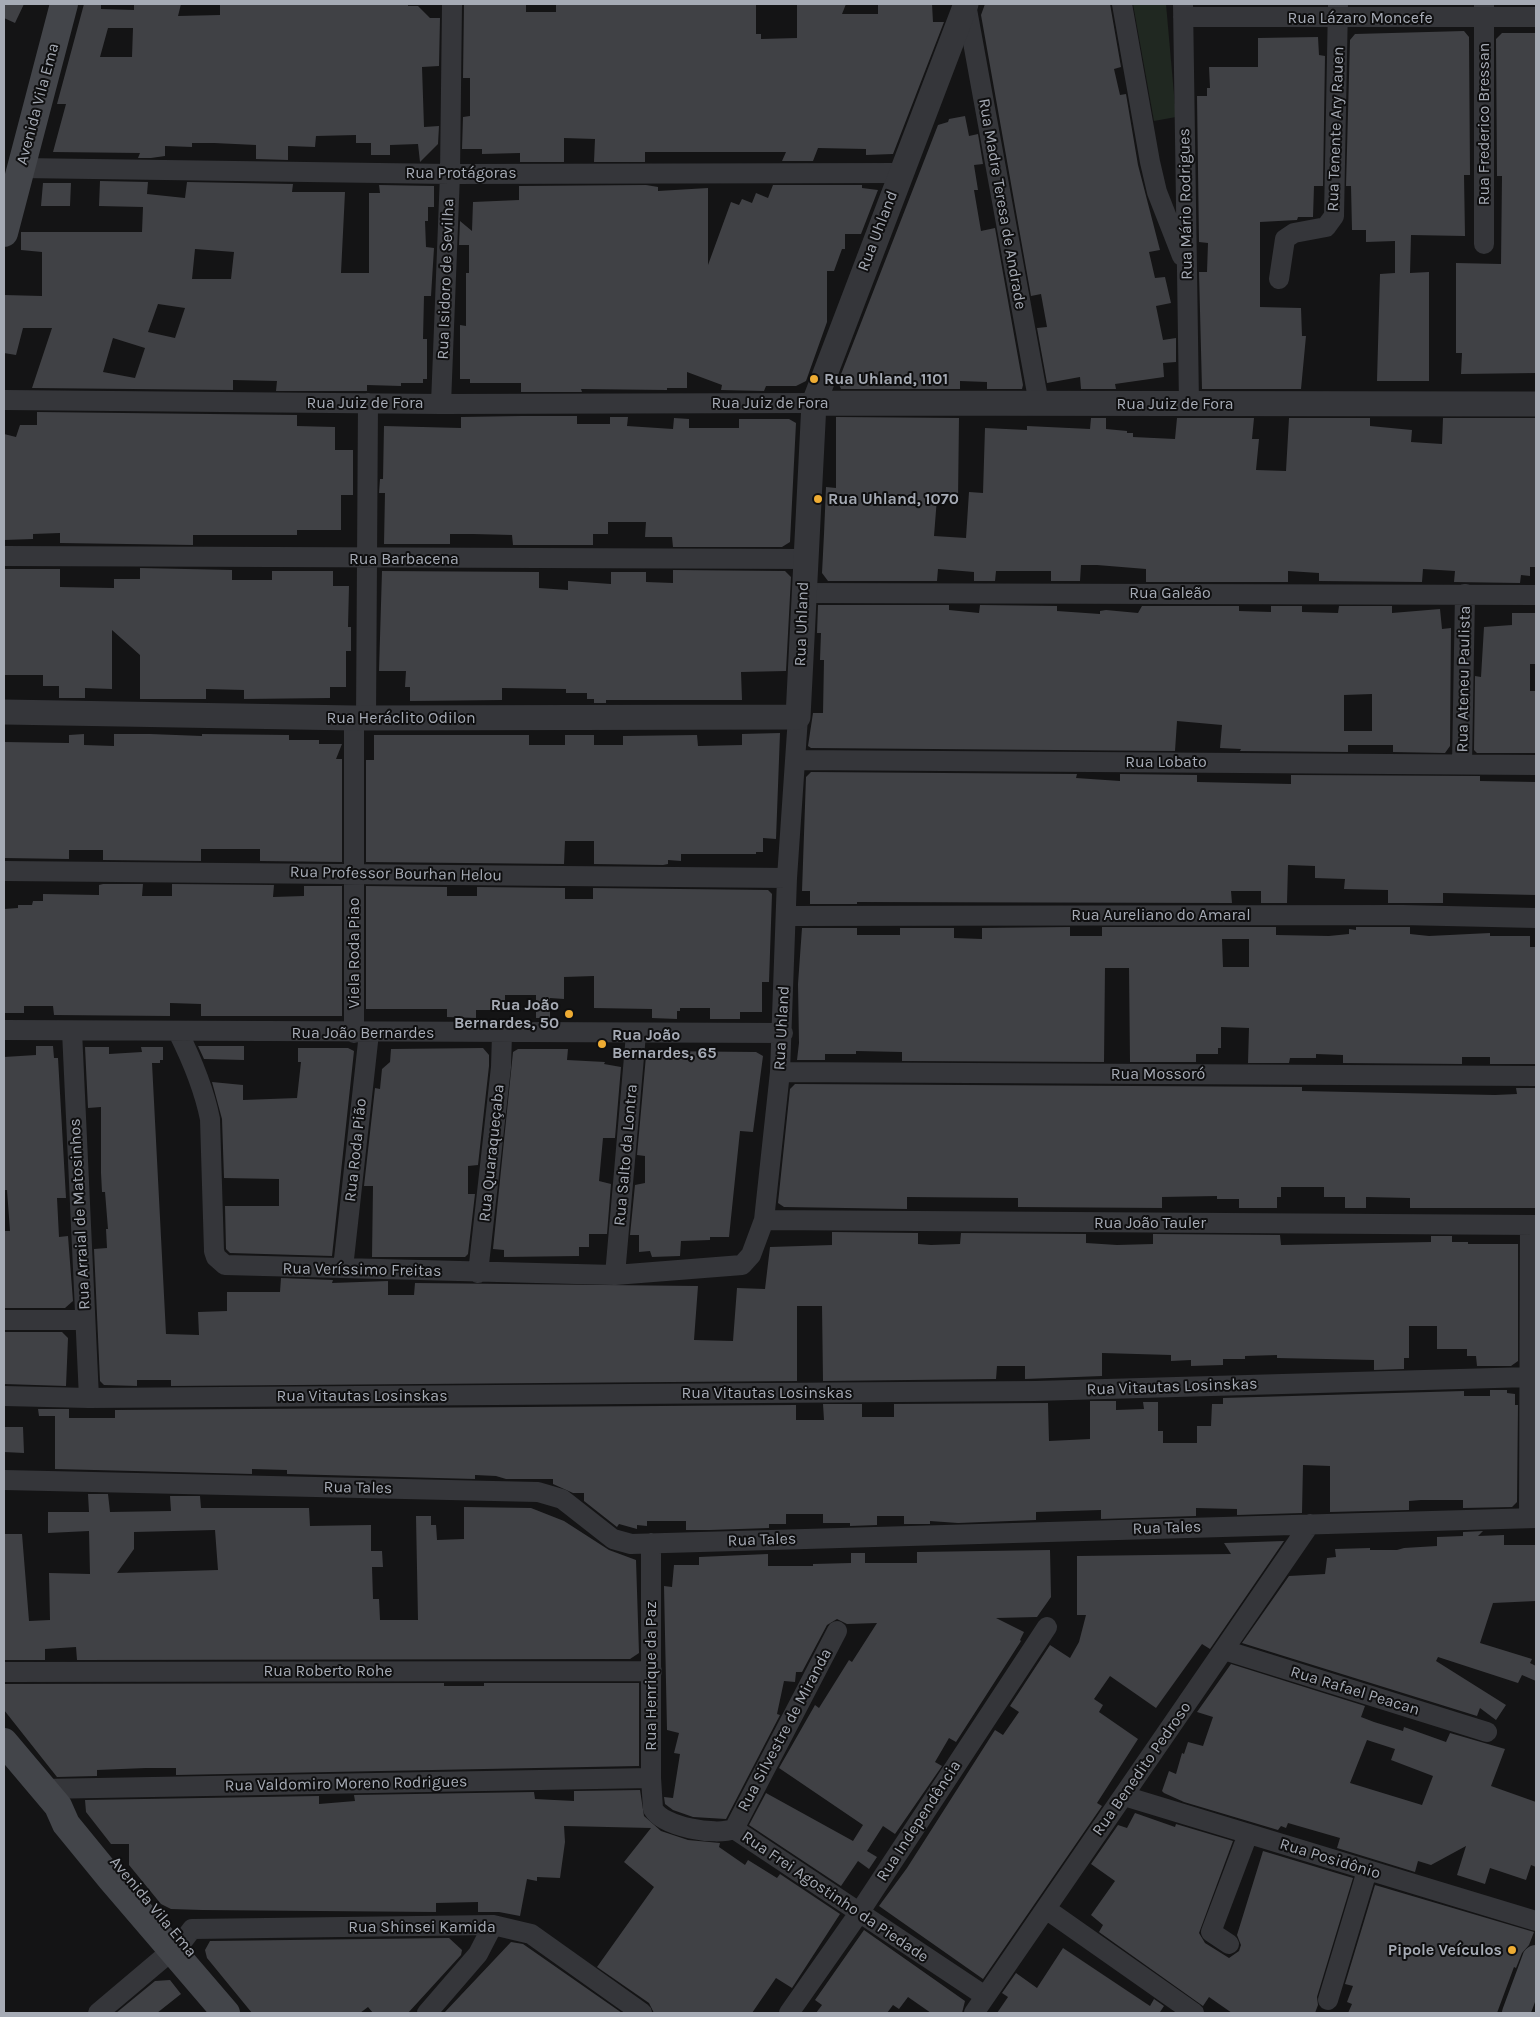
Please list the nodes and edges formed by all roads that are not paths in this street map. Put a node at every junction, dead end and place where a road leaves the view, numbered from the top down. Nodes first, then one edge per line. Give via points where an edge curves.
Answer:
1 (64, 4) edge
2 (452, 4) edge
3 (966, 4) edge
4 (1122, 4) edge
5 (1183, 10) edge
6 (1484, 10) edge
7 (1338, 11) edge
8 (1536, 17) edge
9 (21, 168) junction
10 (900, 173) junction
11 (450, 174) junction
12 (4, 233) edge
13 (1484, 244) dead end
14 (1187, 268) junction
15 (1279, 278) dead end
16 (4, 400) edge
17 (368, 403) junction
18 (814, 403) junction
19 (442, 404) junction
20 (1039, 404) junction
21 (1189, 404) junction
22 (1536, 404) edge
23 (4, 556) edge
24 (367, 559) junction
25 (805, 559) junction
26 (804, 592) junction
27 (1465, 594) junction
28 (1536, 594) edge
29 (4, 712) edge
30 (798, 717) junction
31 (360, 718) junction
32 (795, 760) junction
33 (1462, 764) junction
34 (1536, 765) edge
35 (4, 870) edge
36 (354, 873) junction
37 (787, 878) junction
38 (786, 916) junction
39 (1536, 918) edge
40 (4, 1030) edge
41 (72, 1031) junction
42 (178, 1032) junction
43 (361, 1033) junction
44 (783, 1033) junction
45 (502, 1034) junction
46 (636, 1034) junction
47 (780, 1072) junction
48 (1536, 1076) edge
49 (764, 1220) junction
50 (1533, 1225) edge
51 (742, 1265) joint
52 (343, 1268) junction
53 (478, 1273) junction
54 (615, 1276) junction
55 (4, 1320) edge
56 (85, 1320) junction
57 (1530, 1377) junction
58 (4, 1396) edge
59 (89, 1398) junction
60 (4, 1480) edge
61 (1533, 1518) edge
62 (1310, 1524) junction
63 (651, 1543) junction
64 (1047, 1627) dead end
65 (837, 1631) dead end
66 (1224, 1650) junction
67 (652, 1671) junction
68 (4, 1672) edge
69 (1487, 1732) dead end
70 (4, 1742) edge
71 (651, 1778) junction
72 (1124, 1796) junction
73 (50, 1798) junction
74 (653, 1809) joint
75 (734, 1830) junction
76 (1248, 1834) junction
77 (1367, 1870) junction
78 (1046, 1909) junction
79 (859, 1913) junction
80 (1536, 1922) edge
81 (493, 1925) junction
82 (1229, 1944) dead end
83 (177, 1946) junction
84 (1536, 1959) edge
85 (985, 1996) junction
86 (1328, 2000) dead end
87 (98, 2013) edge
88 (226, 2013) edge
89 (243, 2013) edge
90 (428, 2013) edge
91 (642, 2013) edge
92 (789, 2013) edge
93 (974, 2013) edge
94 (1194, 2013) edge
95 (1516, 2013) edge

1 - 9 main road, Avenida Vila Ema
2 - 11 street, Rua Isidoro de Sevilha
3 - 10 street, Rua Uhland
3 - 20 street, Rua Madre Teresa de Andrade
4 - 14 street via 1150,162
5 - 7 street, Rua Lázaro Moncefe
5 - 14 street, Rua Mário Rodrigues
6 - 7 street, Rua Lázaro Moncefe
6 - 8 street, Rua Lázaro Moncefe
6 - 13 street, Rua Frederico Bressan
7 - 15 street, Rua Tenente Ary Rauen via 1334,216 1326,227 1285,239
9 - 11 street, Rua Protágoras
9 - 12 main road, Avenida Vila Ema
10 - 11 street, Rua Protágoras
10 - 18 street, Rua Uhland
11 - 19 street, Rua Isidoro de Sevilha
14 - 21 street, Rua Mário Rodrigues
16 - 17 street, Rua Juiz de Fora
17 - 19 street, Rua Juiz de Fora
17 - 24 street, Viela Roda Piao
18 - 19 street, Rua Juiz de Fora
18 - 20 street, Rua Juiz de Fora
18 - 25 street, Rua Uhland
20 - 21 street, Rua Juiz de Fora
21 - 22 street, Rua Juiz de Fora
23 - 24 street, Rua Barbacena
24 - 25 street, Rua Barbacena
24 - 31 street, Viela Roda Piao
25 - 26 street, Rua Uhland
26 - 27 street, Rua Galeão
26 - 30 street, Rua Uhland
27 - 28 street, Rua Galeão
27 - 33 street, Rua Ateneu Paulista
29 - 31 street, Rua Heráclito Odilon
30 - 31 street, Rua Heráclito Odilon
30 - 32 street, Rua Uhland
31 - 36 street, Viela Roda Piao
32 - 33 street, Rua Lobato
32 - 37 street, Rua Uhland
33 - 34 street, Rua Lobato
35 - 36 street, Rua Professor Bourhan Helou
36 - 37 street, Rua Professor Bourhan Helou
36 - 43 street, Viela Roda Piao
37 - 38 street, Rua Uhland
38 - 39 street, Rua Aureliano do Amaral via 1402,914
38 - 44 street, Rua Uhland
40 - 41 street, Rua João Bernardes
41 - 42 street, Rua João Bernardes
41 - 56 street, Rua Arraial de Matosinhos
42 - 43 street, Rua João Bernardes
42 - 52 street, Rua Veríssimo Freitas via 190,1055 210,1119 216,1257 232,1267
43 - 45 street, Rua João Bernardes
43 - 52 street, Rua Roda Pião
44 - 46 street, Rua João Bernardes
44 - 47 street, Rua Uhland
45 - 46 street, Rua João Bernardes
45 - 53 street, Rua Quaraqueçaba
46 - 54 street, Rua Salto da Lontra
47 - 48 street, Rua Mossoró
47 - 49 street, Rua Uhland
49 - 50 street, Rua João Tauler
49 - 51 street, Rua Uhland via 751,1255
50 - 57 street
51 - 54 street, Rua Veríssimo Freitas
52 - 53 street, Rua Veríssimo Freitas
53 - 54 street, Rua Veríssimo Freitas
55 - 56 street
56 - 59 street, Rua Arraial de Matosinhos
57 - 59 street, Rua Vitautas Losinskas via 1036,1391
57 - 61 street
58 - 59 street, Rua Vitautas Losinskas
60 - 63 street, Rua Tales via 538,1492 562,1498 613,1539 631,1544
61 - 62 street, Rua Tales
62 - 63 street, Rua Tales
62 - 66 street, Rua Benedito Pedroso
63 - 67 street, Rua Henrique da Paz
64 - 79 street, Rua Independência
65 - 75 street, Rua Silvestre de Miranda
66 - 69 street, Rua Rafael Peacan
66 - 72 street, Rua Benedito Pedroso
67 - 68 street, Rua Roberto Rohe
67 - 71 street, Rua Henrique da Paz
70 - 73 main road, Avenida Vila Ema
71 - 73 street, Rua Valdomiro Moreno Rodrigues
71 - 74 street, Rua Henrique da Paz
72 - 76 street, Rua Posidônio
72 - 78 street, Rua Benedito Pedroso
73 - 83 main road, Avenida Vila Ema via 76,1816
74 - 75 street, Rua Frei Agostinho da Piedade via 661,1819 689,1827 723,1832
75 - 79 street, Rua Frei Agostinho da Piedade
76 - 77 street, Rua Posidônio
76 - 82 street via 1211,1932
77 - 80 street, Rua Posidônio
77 - 86 street
78 - 85 street, Rua Benedito Pedroso
78 - 94 street
79 - 85 street, Rua Frei Agostinho da Piedade
79 - 92 street, Rua Independência
81 - 83 street, Rua Shinsei Kamida via 192,1929
81 - 90 street via 478,1954
81 - 91 street, Rua Shinsei Kamida via 531,1934
83 - 87 street
83 - 88 main road, Avenida Vila Ema
83 - 89 main road, Avenida Vila Ema
84 - 95 main road
85 - 93 street, Rua Benedito Pedroso

